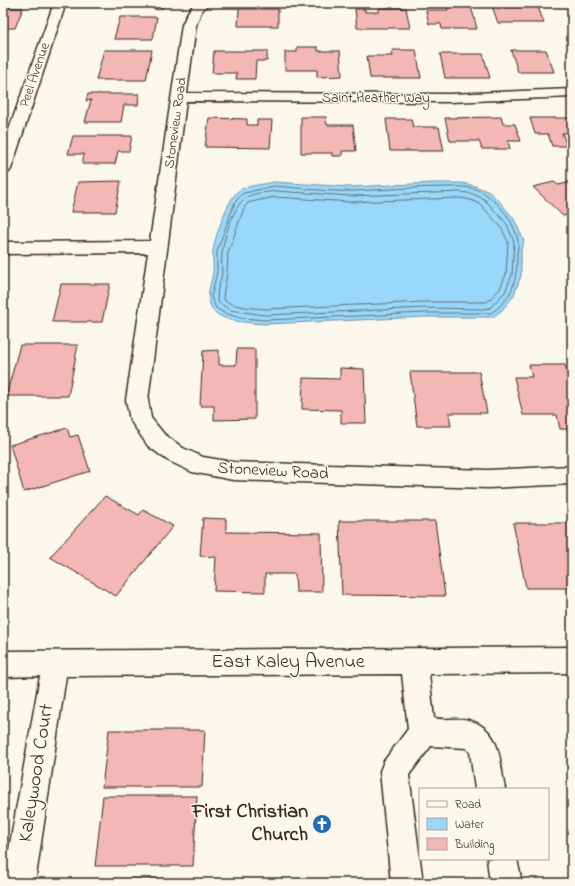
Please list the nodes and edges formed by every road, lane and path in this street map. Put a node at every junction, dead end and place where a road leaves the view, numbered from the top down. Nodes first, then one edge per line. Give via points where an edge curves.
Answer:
1 (60, 3) edge
2 (203, 3) edge
3 (572, 93) edge
4 (179, 97) junction
5 (3, 170) edge
6 (159, 247) junction
7 (3, 248) edge
8 (572, 475) edge
9 (572, 660) edge
10 (414, 662) junction
11 (3, 664) edge
12 (55, 664) junction
13 (425, 730) junction
14 (490, 788) edge
15 (502, 860) edge
16 (19, 883) edge
17 (407, 883) edge
18 (506, 883) edge

1 - 5 street, Peel Avenue
2 - 4 street, Stoneview Road via 197,7 189,25
3 - 4 street, Saint Heather Way via 450,98
4 - 6 street, Stoneview Road
6 - 7 street
6 - 8 street, Stoneview Road via 137,400 141,420 156,440 175,454 200,466 233,471 488,479
9 - 10 street, East Kaley Avenue
10 - 12 street, East Kaley Avenue
10 - 13 street via 421,726
11 - 12 street, East Kaley Avenue
12 - 16 street, Kaleywood Court
13 - 14 street via 435,734 468,734 475,737 482,744
13 - 17 street via 394,771
15 - 18 street

